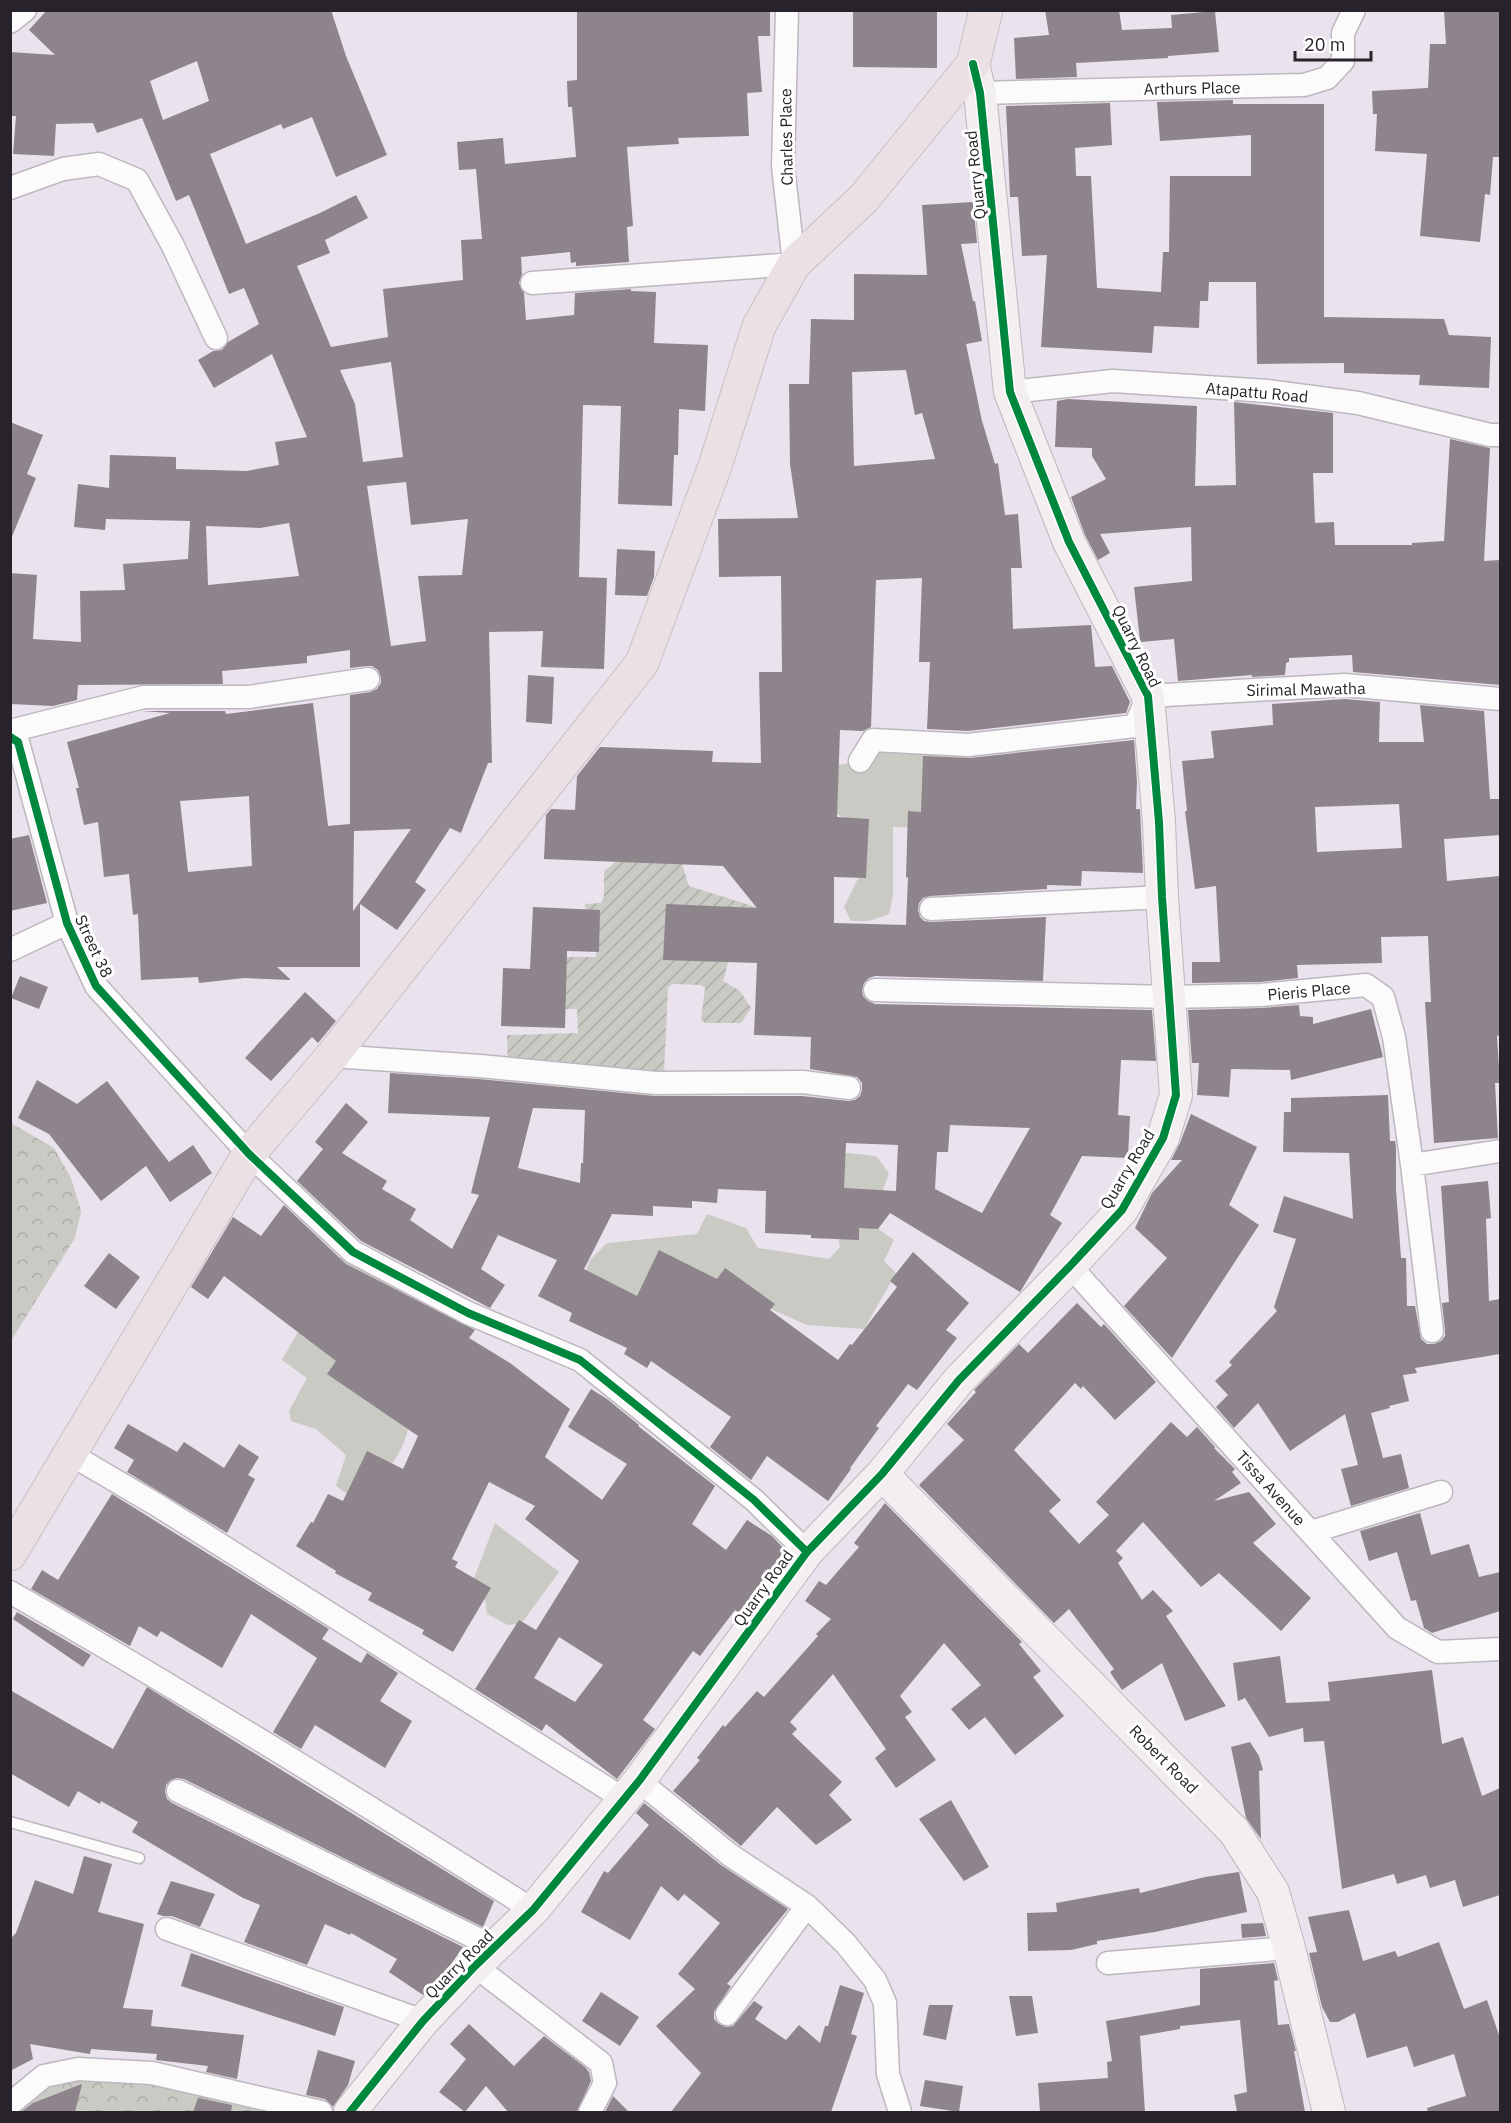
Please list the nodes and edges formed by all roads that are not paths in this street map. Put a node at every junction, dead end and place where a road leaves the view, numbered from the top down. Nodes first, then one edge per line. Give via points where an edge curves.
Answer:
1 (25, 10) edge
2 (787, 10) edge
3 (986, 10) edge
4 (1354, 10) edge
5 (10, 22) edge
6 (977, 78) junction
7 (10, 188) edge
8 (794, 264) junction
9 (532, 284) dead end
10 (216, 338) dead end
11 (1010, 392) junction
12 (1500, 435) edge
13 (368, 679) dead end
14 (1148, 696) junction
15 (1500, 699) edge
16 (10, 731) edge
17 (10, 737) edge
18 (860, 761) dead end
19 (1162, 897) junction
20 (931, 909) dead end
21 (67, 923) junction
22 (10, 951) edge
23 (875, 990) dead end
24 (1169, 998) junction
25 (332, 1056) junction
26 (849, 1088) dead end
27 (1500, 1151) edge
28 (249, 1154) junction
29 (1412, 1165) junction
30 (1071, 1266) junction
31 (1432, 1331) dead end
32 (70, 1454) junction
33 (882, 1474) junction
34 (1441, 1492) dead end
35 (1311, 1532) junction
36 (807, 1552) junction
37 (10, 1554) edge
38 (10, 1592) edge
39 (1500, 1649) edge
40 (631, 1790) junction
41 (178, 1791) dead end
42 (10, 1822) edge
43 (139, 1858) dead end
44 (807, 1906) junction
45 (533, 1910) junction
46 (167, 1929) dead end
47 (1290, 1948) junction
48 (484, 1957) junction
49 (1108, 1963) dead end
50 (727, 2014) dead end
51 (423, 2021) junction
52 (10, 2104) edge
53 (321, 2112) edge
54 (350, 2112) edge
55 (590, 2112) edge
56 (900, 2112) edge
57 (1329, 2112) edge

1 - 5 street
2 - 8 street, Charles Place via 783,166
3 - 6 main road
4 - 6 street, Arthurs Place via 1343,33 1343,61 1327,78 1304,85
6 - 8 main road via 864,198
6 - 11 street, Quarry Road
7 - 10 street via 63,169 99,164 137,180
8 - 9 street
8 - 25 main road via 759,326 715,466 642,663
11 - 12 street, Atapattu Road via 1113,381 1268,391 1358,403
11 - 14 street, Quarry Road via 1069,542
13 - 16 street via 249,697 144,697
14 - 15 street, Sirimal Mawatha via 1345,685
14 - 18 street via 1135,726 968,745 873,740
14 - 19 street, Quarry Road
17 - 21 street, Street 38 via 18,742
19 - 20 street
19 - 24 street, Quarry Road
21 - 22 street
21 - 28 street, Street 38 via 96,986
23 - 24 street, Pieris Place
24 - 29 street, Pieris Place via 1366,986 1383,997 1394,1037
24 - 30 street, Quarry Road via 1176,1095 1163,1138 1122,1210
25 - 26 street via 656,1083 803,1082
25 - 28 main road
27 - 29 street
28 - 32 main road
28 - 36 street, Street 38 via 353,1252 468,1313 580,1360 754,1500
29 - 31 street, Pieris Place
30 - 33 street, Quarry Road via 959,1380
30 - 35 street, Tissa Avenue
32 - 37 main road
32 - 40 street
33 - 36 street, Quarry Road
33 - 47 street, Robert Road via 1234,1831 1273,1892
34 - 35 street
35 - 39 street, Tissa Avenue via 1397,1628 1438,1652
36 - 40 street, Quarry Road
38 - 45 street via 177,1688
40 - 44 street
40 - 45 street, Quarry Road
41 - 48 street
42 - 43 lane
44 - 50 street
44 - 56 street via 846,1944 875,1980 885,2003 888,2074
45 - 48 street, Quarry Road
46 - 51 street
47 - 49 street
47 - 57 street, Robert Road
48 - 51 street, Quarry Road
48 - 55 street via 601,2063 605,2083
51 - 54 street, Quarry Road
52 - 53 street via 44,2076 78,2069 152,2073

